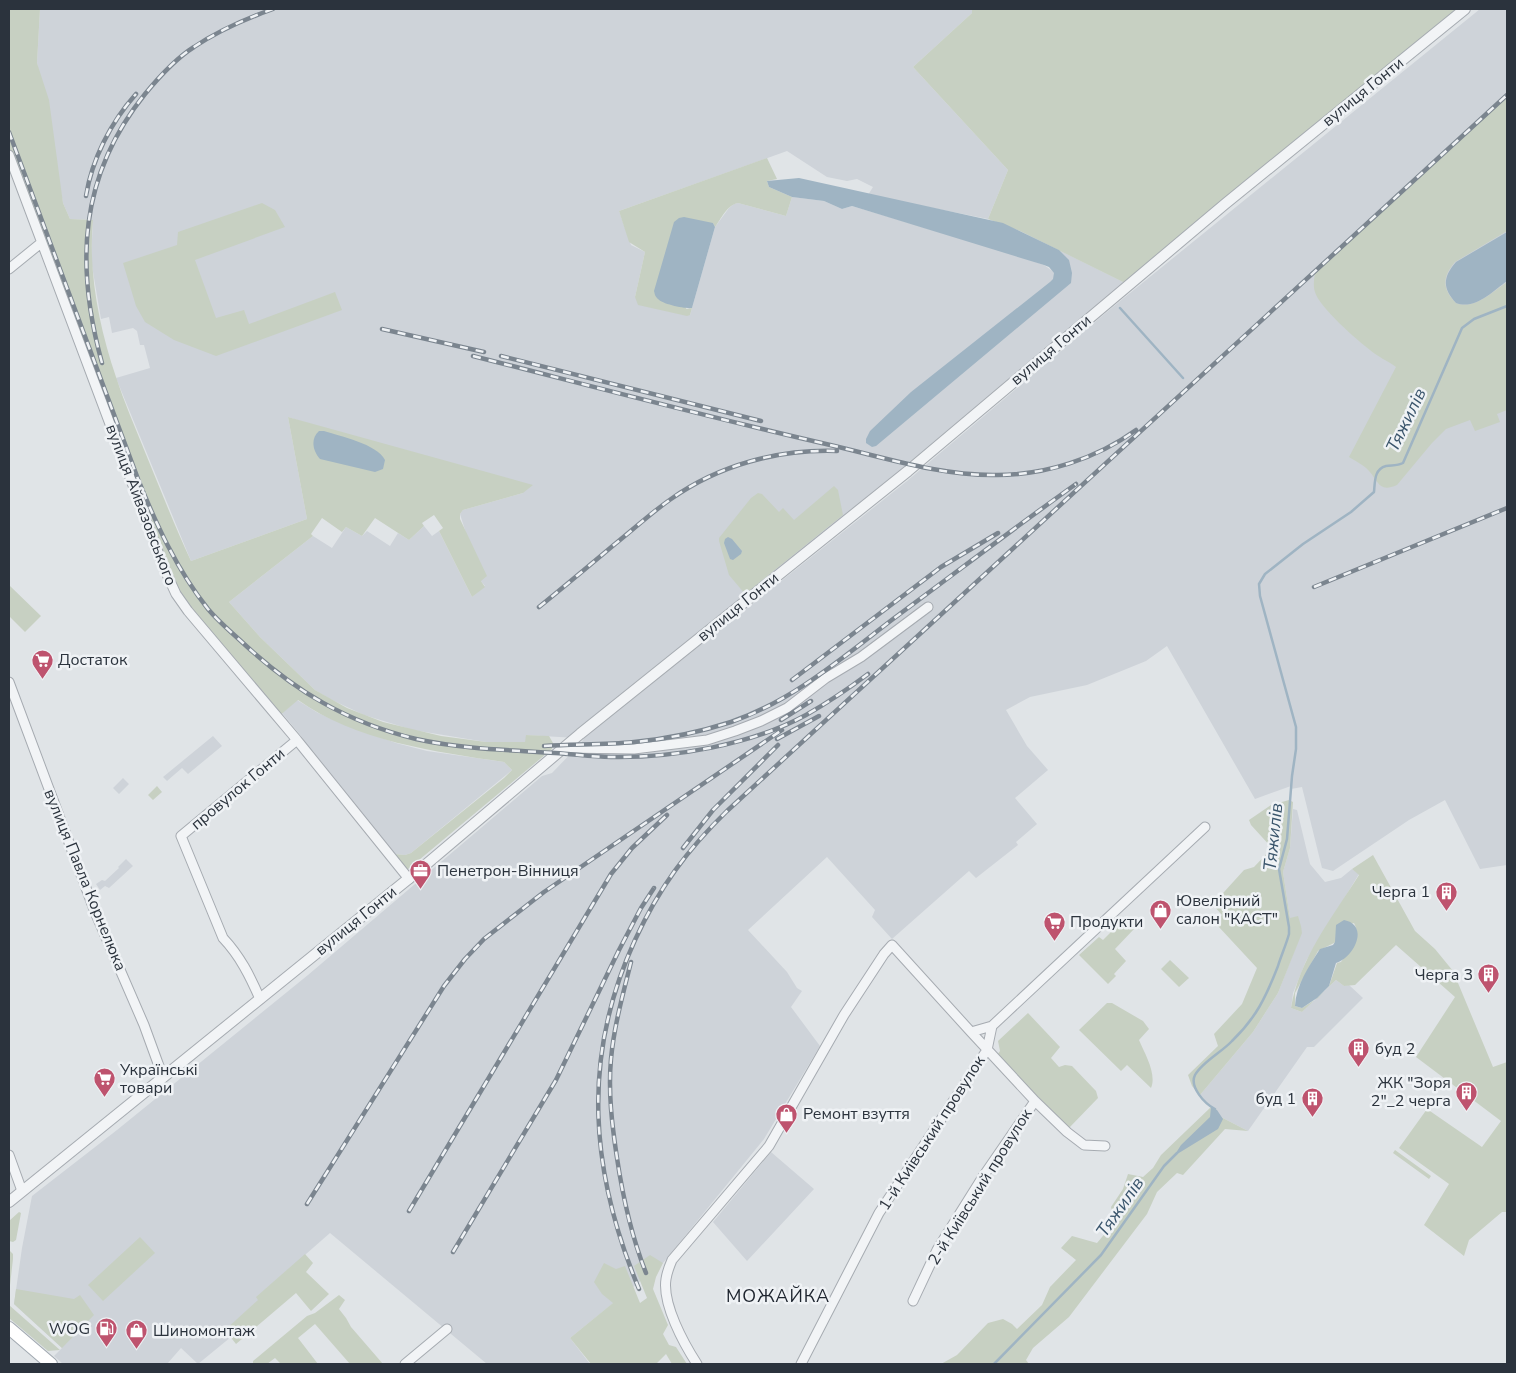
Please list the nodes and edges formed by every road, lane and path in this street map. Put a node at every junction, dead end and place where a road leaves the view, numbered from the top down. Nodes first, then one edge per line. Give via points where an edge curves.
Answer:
1 (1465, 9) edge
2 (9, 155) edge
3 (41, 243) junction
4 (9, 269) edge
5 (928, 607) dead end
6 (9, 682) edge
7 (297, 740) junction
8 (564, 748) junction
9 (1205, 827) dead end
10 (409, 878) junction
11 (260, 999) junction
12 (992, 1026) junction
13 (970, 1032) junction
14 (987, 1050) junction
15 (164, 1077) junction
16 (1035, 1101) junction
17 (1105, 1146) dead end
18 (9, 1155) edge
19 (22, 1191) junction
20 (9, 1202) edge
21 (913, 1300) dead end
22 (9, 1328) edge
23 (448, 1329) dead end
24 (51, 1364) edge
25 (405, 1364) edge
26 (697, 1364) edge
27 (801, 1364) edge

1 - 8 street, вулиця Гонти via 1225,204 908,471
2 - 3 street, вулиця Айвазовського
3 - 4 street
3 - 7 street, вулиця Айвазовського via 176,594
5 - 8 street via 788,708 744,728 707,740 634,749
6 - 15 street, вулиця Павла Корнелюка via 95,912
7 - 10 street, вулиця Айвазовського
7 - 11 street, провулок Гонти via 181,836 223,938 235,950
8 - 10 street, вулиця Гонти
9 - 12 street
10 - 11 street, вулиця Гонти
11 - 15 street, вулиця Гонти
12 - 13 street
12 - 14 street, 1-й Київський провулок
13 - 14 street
13 - 26 street via 892,945 844,1015 769,1146 672,1260 665,1281 671,1312
14 - 16 street
14 - 27 street, 1-й Київський провулок via 880,1213
15 - 19 street, вулиця Гонти
16 - 17 street via 1084,1145
16 - 21 street, 2-й Київський провулок via 942,1242
18 - 19 street
19 - 20 street, вулиця Гонти
22 - 24 main road
23 - 25 street

